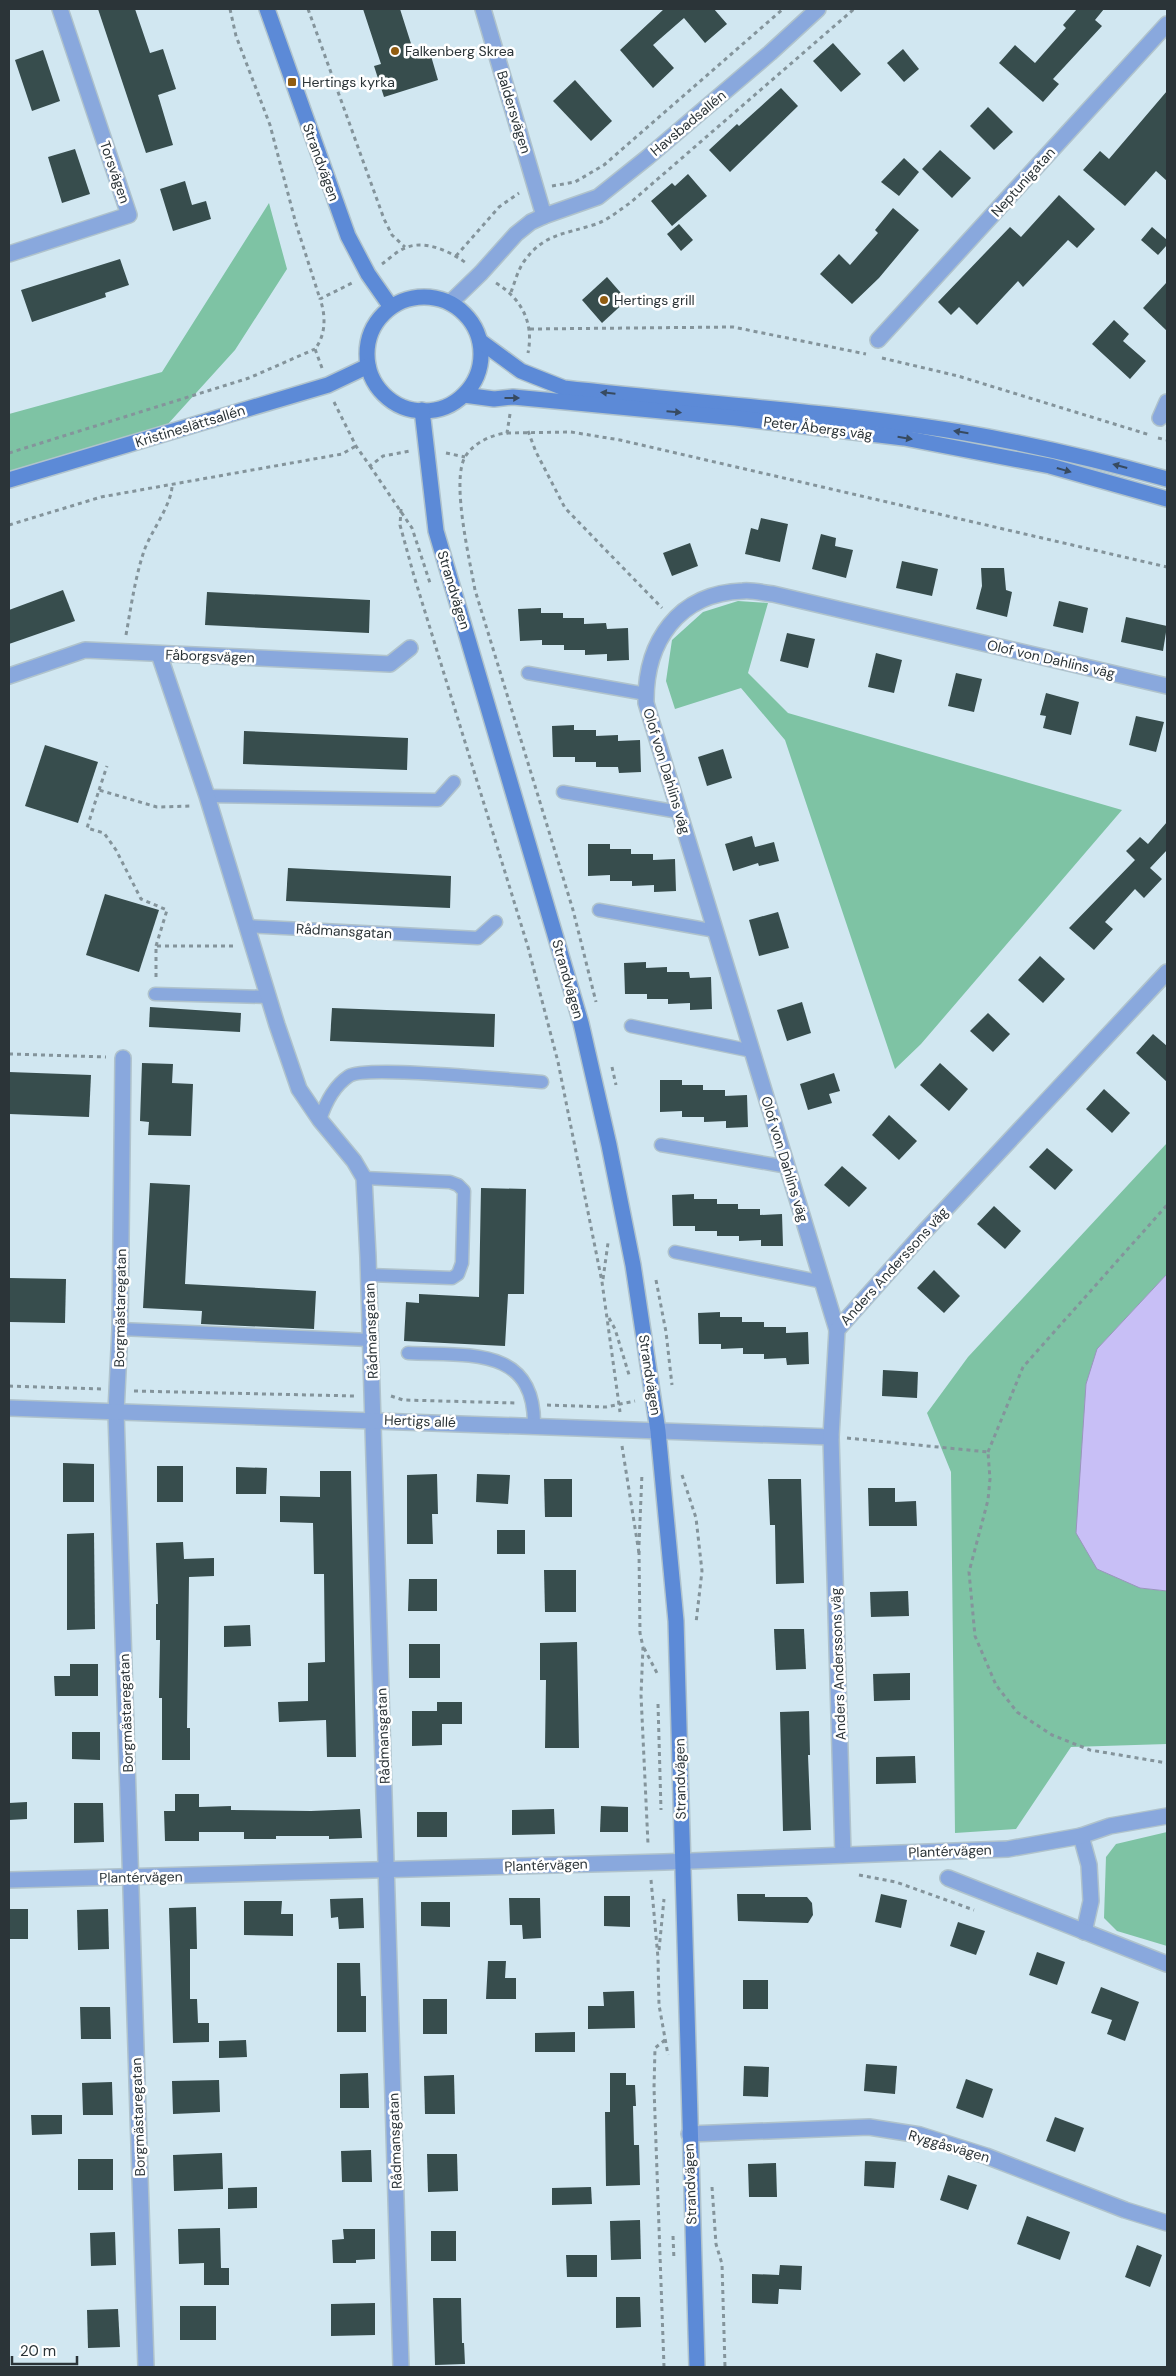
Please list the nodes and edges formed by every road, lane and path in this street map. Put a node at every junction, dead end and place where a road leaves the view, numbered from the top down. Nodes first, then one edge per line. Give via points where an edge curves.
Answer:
1 (60, 9) edge
2 (230, 9) edge
3 (267, 9) edge
4 (308, 9) edge
5 (483, 9) edge
6 (784, 9) edge
7 (818, 9) edge
8 (1167, 24) edge
9 (537, 189) junction
10 (544, 216) junction
11 (406, 247) junction
12 (9, 254) edge
13 (456, 256) junction
14 (481, 273) junction
15 (368, 274) junction
16 (510, 292) dead end
17 (320, 298) dead end
18 (450, 303) junction
19 (391, 307) junction
20 (530, 329) dead end
21 (878, 340) dead end
22 (480, 341) junction
23 (315, 349) dead end
24 (869, 355) dead end
25 (875, 356) dead end
26 (368, 366) junction
27 (464, 395) junction
28 (1167, 402) edge
29 (422, 410) junction
30 (1160, 418) dead end
31 (528, 431) junction
32 (508, 433) dead end
33 (1167, 440) edge
34 (356, 446) dead end
35 (9, 452) edge
36 (370, 466) dead end
37 (1167, 479) edge
38 (9, 480) edge
39 (172, 484) junction
40 (1167, 499) edge
41 (401, 509) junction
42 (9, 525) edge
43 (1167, 567) edge
44 (432, 591) dead end
45 (673, 619) junction
46 (410, 648) dead end
47 (124, 651) junction
48 (159, 654) junction
49 (528, 673) dead end
50 (9, 676) edge
51 (1167, 686) edge
52 (646, 694) junction
53 (107, 766) dead end
54 (454, 782) dead end
55 (99, 790) junction
56 (563, 792) dead end
57 (208, 801) junction
58 (679, 812) junction
59 (599, 910) dead end
60 (496, 922) dead end
61 (246, 926) junction
62 (716, 931) junction
63 (156, 946) junction
64 (252, 946) junction
65 (1167, 972) edge
66 (156, 994) joint
67 (269, 997) junction
68 (631, 1026) dead end
69 (752, 1051) junction
70 (9, 1054) edge
71 (123, 1058) joint
72 (542, 1082) dead end
73 (320, 1120) junction
74 (661, 1145) dead end
75 (788, 1167) junction
76 (364, 1178) junction
77 (1167, 1205) edge
78 (608, 1239) dead end
79 (675, 1252) dead end
80 (369, 1275) junction
81 (602, 1282) junction
82 (823, 1282) junction
83 (608, 1316) dead end
84 (120, 1329) junction
85 (837, 1330) junction
86 (370, 1340) junction
87 (408, 1353) dead end
88 (9, 1386) edge
89 (118, 1387) junction
90 (373, 1396) junction
91 (635, 1401) dead end
92 (534, 1404) junction
93 (9, 1408) edge
94 (116, 1412) junction
95 (373, 1419) junction
96 (534, 1425) junction
97 (658, 1431) junction
98 (831, 1437) junction
99 (988, 1452) junction
100 (639, 1552) dead end
101 (643, 1647) junction
102 (658, 1681) dead end
103 (658, 1695) dead end
104 (1167, 1763) edge
105 (661, 1814) dead end
106 (1167, 1816) edge
107 (1081, 1836) junction
108 (844, 1855) junction
109 (649, 1862) junction
110 (682, 1862) junction
111 (387, 1870) junction
112 (857, 1875) dead end
113 (131, 1877) junction
114 (948, 1878) dead end
115 (9, 1880) edge
116 (664, 1893) dead end
117 (982, 1913) dead end
118 (1084, 1932) junction
119 (658, 1958) junction
120 (1167, 1964) edge
121 (689, 2134) junction
122 (1167, 2223) edge
123 (146, 2367) edge
124 (401, 2367) edge
125 (664, 2367) edge
126 (697, 2367) edge

1 - 12 street, Torsvägen via 129,215
2 - 17 path via 236,36 270,124 296,224
3 - 15 street, Strandvägen via 348,236
4 - 11 path via 384,219 392,235
5 - 9 street, Baldersvägen
6 - 9 path via 604,165 575,182
7 - 10 street, Havsbadsallén via 598,197
8 - 21 street, Neptunigatan
9 - 10 street, Baldersvägen
9 - 13 path via 520,193 499,207
10 - 14 street, Havsbadsallén via 516,234
11 - 13 path via 419,245
11 - 15 path
13 - 14 path
14 - 16 path
14 - 18 street, Havsbadsallén
15 - 19 street, Strandvägen
18 - 19 street via 437,298 417,297
18 - 22 street via 469,319
19 - 26 street via 380,317 370,336
20 - 24 path via 733,328
22 - 27 street via 478,373
37 -> 22 street, Peter Åbergs väg via 1037,446 902,423 564,388 521,371
23 - 35 path via 250,378
25 - 33 path via 958,376
26 - 29 street via 374,380 388,397 400,406
26 - 38 street, Kristineslättsallén via 328,385
27 - 29 street via 444,407
27 -> 40 street, Peter Åbergs väg via 736,418 904,438 1050,466
28 - 30 street
29 - 97 street, Strandvägen via 436,531 581,1023 633,1265
31 - 32 path
31 - 43 path via 570,432 620,440
31 - 45 path via 565,508
34 - 39 path via 342,454
36 - 41 path
39 - 42 path via 101,498
39 - 47 path via 172,492 140,565
41 - 44 path via 412,528
41 - 81 path via 400,524 414,576 528,947 558,1062
45 - 51 street, Olof von Dahlins väg via 695,603 720,594 743,591 774,594
45 - 52 street, Olof von Dahlins väg via 657,642 649,666
46 - 48 street, Fåborgsvägen via 390,664
47 - 48 street, Fåborgsvägen
47 - 50 street, Fåborgsvägen via 85,650
48 - 57 street, Rådmansgatan
49 - 52 lane
52 - 58 street, Olof von Dahlins väg
53 - 55 path
54 - 57 lane via 438,800
55 - 57 path via 157,807
55 - 63 path via 86,828 104,833 141,899 167,910
56 - 58 lane
57 - 61 street, Rådmansgatan
58 - 62 street, Olof von Dahlins väg
59 - 62 lane
60 - 61 lane, Rådmansgatan via 478,938
61 - 64 street, Rådmansgatan
62 - 69 street, Olof von Dahlins väg
63 - 64 path
63 - 66 path
64 - 67 street, Rådmansgatan
65 - 85 street, Anders Anderssons väg
66 - 67 lane
67 - 73 street, Rådmansgatan via 299,1089
68 - 69 lane
69 - 75 street, Olof von Dahlins väg
70 - 71 path
71 - 84 street, Borgmästaregatan
72 - 73 lane via 378,1072 350,1075 325,1104
73 - 76 street, Rådmansgatan
74 - 75 lane
75 - 82 street, Olof von Dahlins väg
76 - 80 street, Rådmansgatan
76 - 80 lane via 450,1182 464,1191 462,1264 458,1274 452,1278
77 - 99 path via 1023,1367
78 - 81 path
79 - 82 lane
80 - 86 street, Rådmansgatan
81 - 83 path
82 - 85 street, Olof von Dahlins väg
84 - 86 lane
84 - 89 street, Borgmästaregatan
85 - 98 street, Anders Anderssons väg
86 - 90 street, Rådmansgatan
87 - 92 lane via 479,1356 500,1361 513,1368
88 - 89 path
89 - 90 path via 134,1391
89 - 94 street, Borgmästaregatan
90 - 92 path via 403,1400
90 - 95 street, Rådmansgatan
91 - 92 path via 606,1407
92 - 96 lane
93 - 94 street, Hertigs allé
94 - 95 street, Hertigs allé
94 - 113 street, Borgmästaregatan
95 - 96 street, Hertigs allé
95 - 111 street, Rådmansgatan
96 - 97 street, Hertigs allé
97 - 98 street, Hertigs allé
97 - 110 street, Strandvägen via 676,1621
98 - 99 path
98 - 108 street, Anders Anderssons väg
99 - 104 path via 988,1500 969,1572 975,1636 996,1685 1017,1712 1052,1735 1090,1750
100 - 101 path
101 - 102 path via 658,1673
101 - 109 path
103 - 105 path
106 - 107 street, Plantérvägen via 1110,1826
107 - 108 street, Plantérvägen via 1008,1849
107 - 118 street via 1089,1865 1091,1901
108 - 110 street, Plantérvägen
109 - 110 street, Plantérvägen
109 - 111 street, Plantérvägen
109 - 119 path
110 - 121 street, Strandvägen
111 - 113 street, Plantérvägen
111 - 124 street, Rådmansgatan
112 - 117 path via 896,1882
113 - 115 street, Plantérvägen
113 - 123 street, Borgmästaregatan
114 - 118 street, Plantérvägen
116 - 119 path
118 - 120 street, Plantérvägen
119 - 125 path via 659,2006 665,2040 655,2048 654,2088
121 - 122 street, Ryggåsvägen via 869,2127 920,2135
121 - 126 street, Strandvägen

